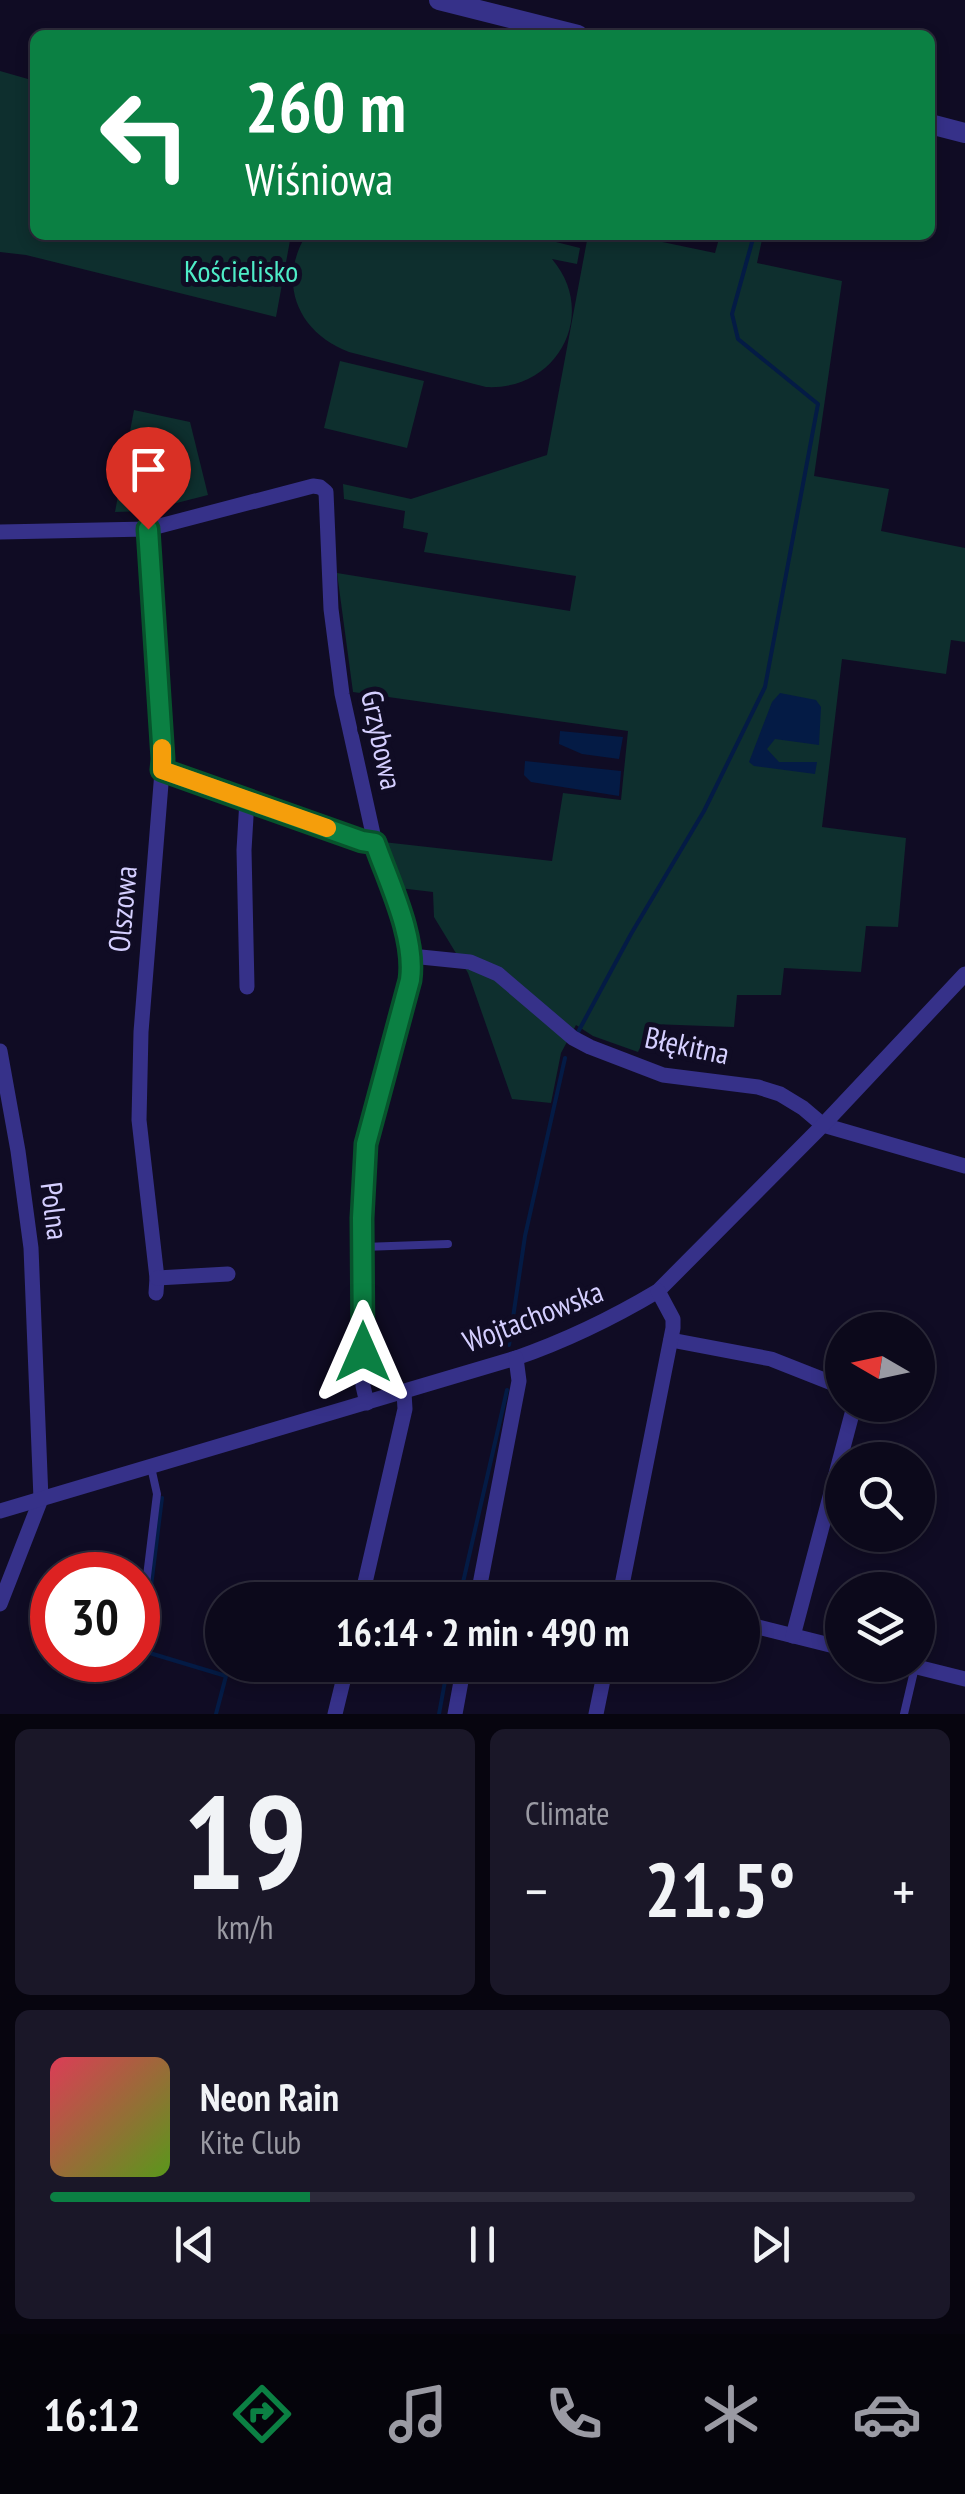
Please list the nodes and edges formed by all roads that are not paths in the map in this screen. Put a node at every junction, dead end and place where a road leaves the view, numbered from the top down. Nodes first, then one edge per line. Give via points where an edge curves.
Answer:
1 (439, 0) edge
2 (558, 30) edge
3 (935, 125) edge
4 (965, 134) edge
5 (148, 529) junction
6 (0, 532) edge
7 (162, 770) junction
8 (247, 800) junction
9 (375, 843) junction
10 (411, 963) junction
11 (965, 974) edge
12 (247, 987) dead end
13 (0, 1051) edge
14 (823, 1125) junction
15 (965, 1166) edge
16 (448, 1244) dead end
17 (363, 1247) junction
18 (228, 1274) dead end
19 (658, 1291) junction
20 (671, 1340) junction
21 (516, 1358) junction
22 (825, 1380) edge
23 (404, 1393) junction
24 (368, 1403) junction
25 (850, 1422) edge
26 (151, 1467) junction
27 (42, 1498) junction
28 (0, 1511) edge
29 (150, 1552) edge
30 (366, 1582) edge
31 (480, 1582) edge
32 (623, 1582) edge
33 (0, 1604) edge
34 (760, 1628) edge
35 (793, 1636) junction
36 (825, 1644) edge
37 (935, 1672) edge
38 (965, 1680) edge
39 (342, 1682) edge
40 (461, 1682) edge
41 (603, 1682) edge
42 (909, 1682) edge
43 (335, 1714) edge
44 (455, 1714) edge
45 (596, 1714) edge
46 (904, 1714) edge

1 - 2 street
3 - 4 street
5 - 6 street
5 - 7 street, Olszowa
5 - 9 street, Grzybowa via 314,486 327,495 342,694
7 - 8 street
7 - 18 street, Olszowa via 139,1120 157,1286
8 - 9 street
8 - 12 street
9 - 10 street, Grzybowa
10 - 14 street, Błękitna via 459,960 480,966 513,984 590,1047 663,1075 780,1094
10 - 17 street, Grzybowa via 366,1144
11 - 14 street, Wojtachowska
13 - 27 street, Polna via 32,1248
14 - 15 street, Błękitna
14 - 19 street, Wojtachowska
16 - 17 lane
17 - 24 street, Grzybowa
19 - 20 street via 673,1320
19 - 21 street, Wojtachowska via 595,1327
20 - 22 street via 771,1359
20 - 32 street
21 - 23 street, Wojtachowska
21 - 31 street via 519,1381
23 - 24 street, Wojtachowska
23 - 30 street
24 - 26 street, Wojtachowska
25 - 35 street
26 - 27 street, Wojtachowska
26 - 29 lane via 157,1494
27 - 28 street, Wojtachowska
27 - 33 street
34 - 35 street
35 - 36 street
37 - 38 street
39 - 43 street
40 - 44 street
41 - 45 street
42 - 46 lane

